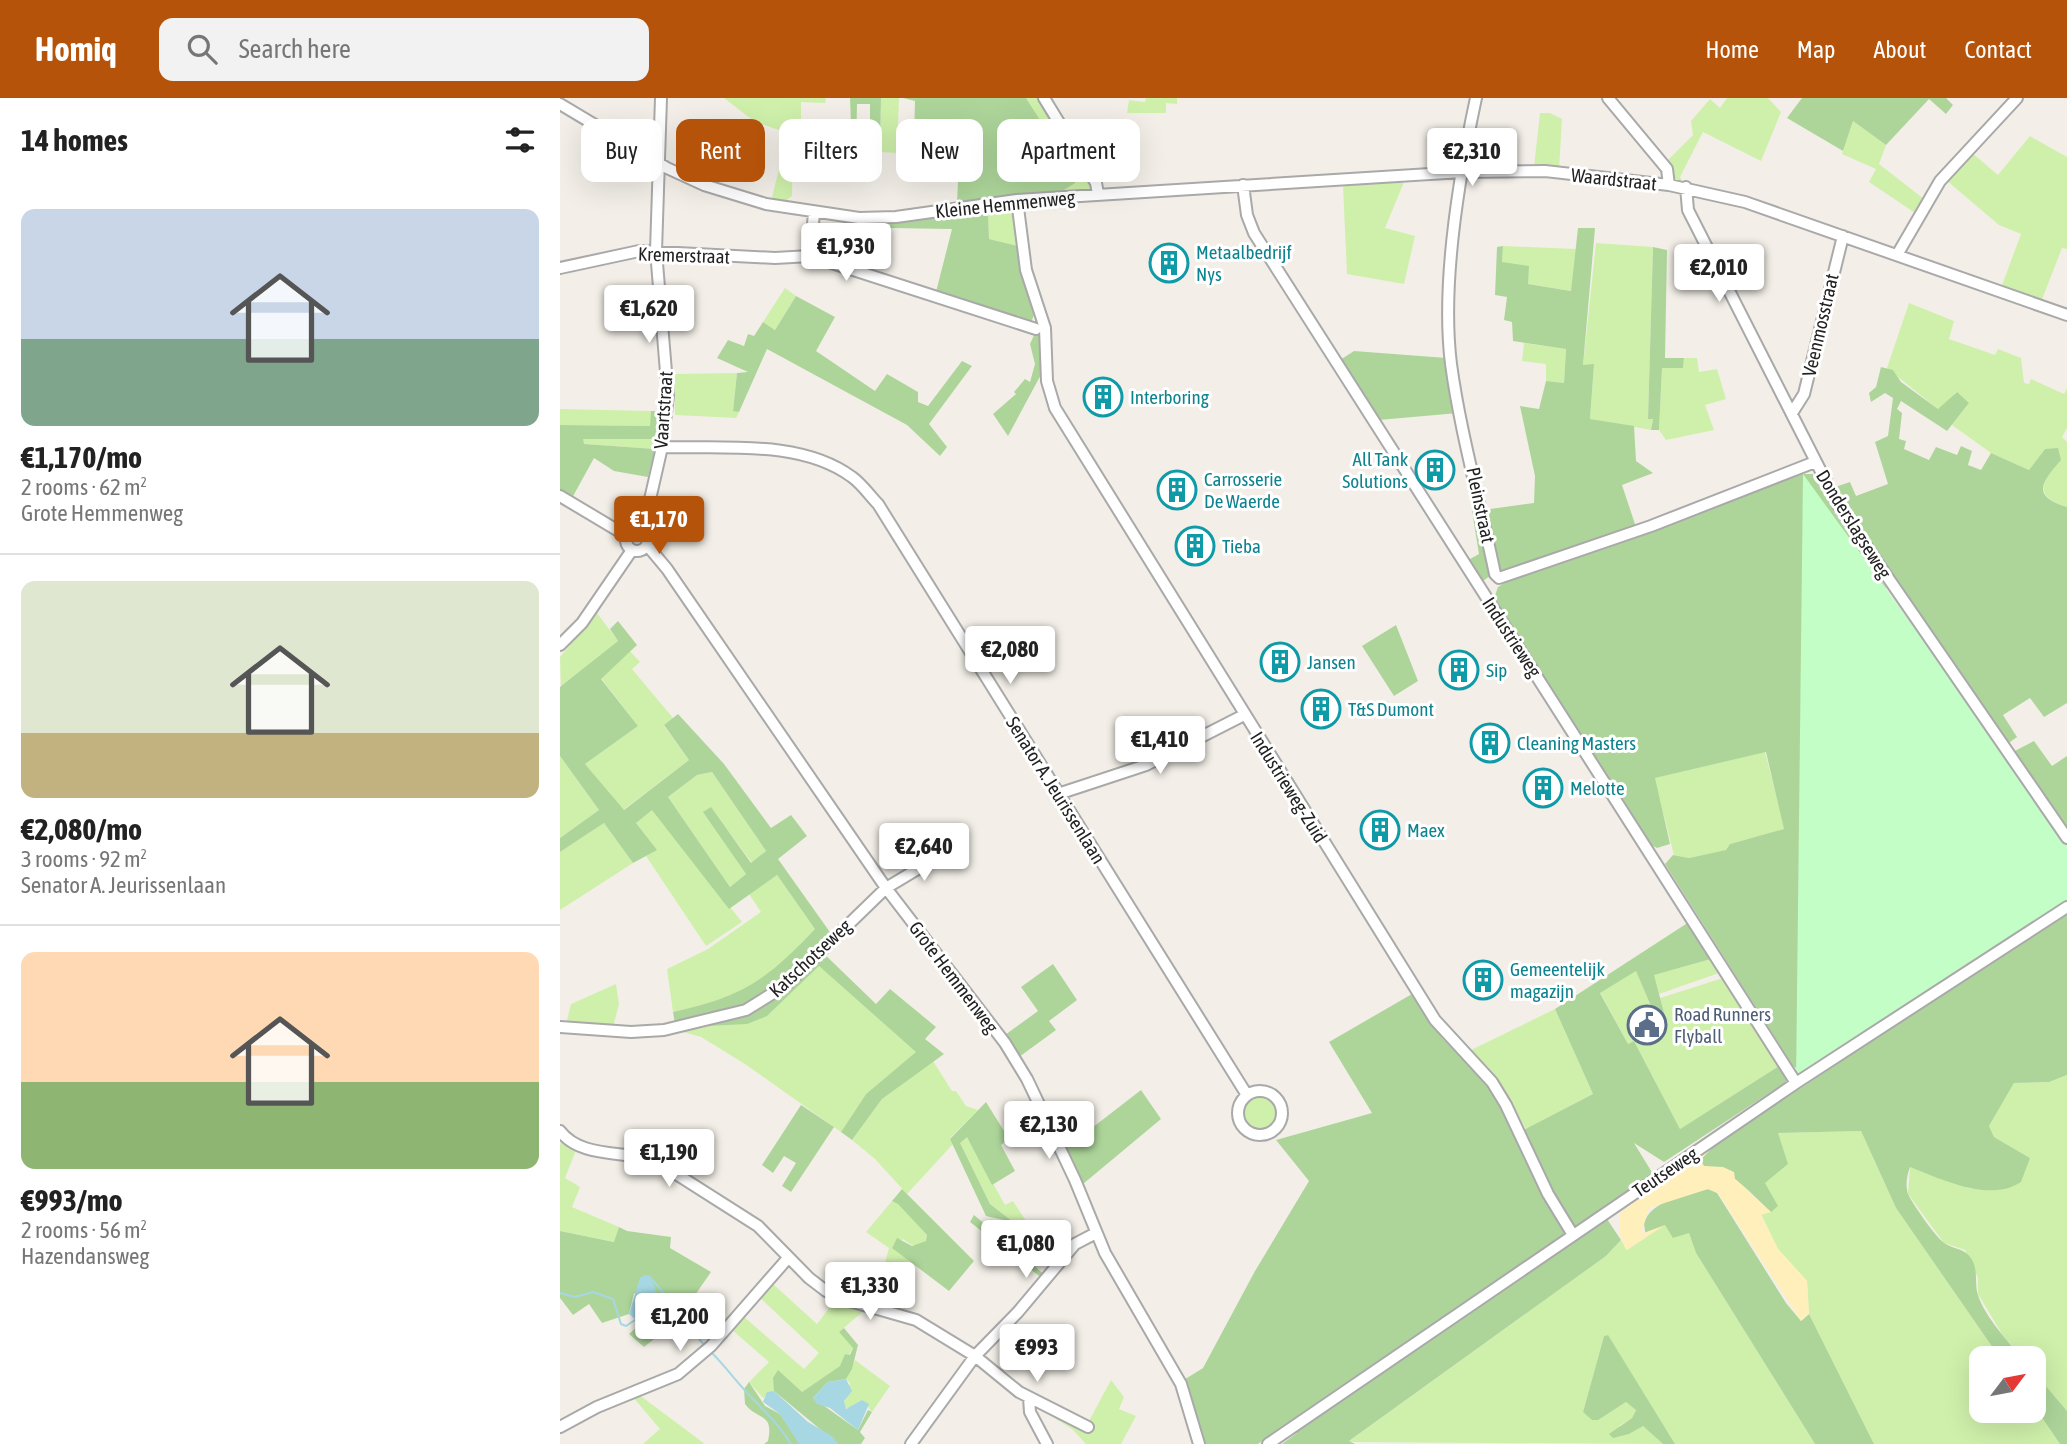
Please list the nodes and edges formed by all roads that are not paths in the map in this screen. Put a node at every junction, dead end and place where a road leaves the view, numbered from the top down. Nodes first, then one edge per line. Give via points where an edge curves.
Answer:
1 (660, 98) edge
2 (1044, 98) edge
3 (1476, 98) edge
4 (1608, 98) edge
5 (2017, 98) edge
6 (560, 104) edge
7 (585, 119) edge
8 (660, 119) edge
9 (662, 164) edge
10 (1462, 172) junction
11 (658, 182) edge
12 (1669, 185) junction
13 (1243, 186) junction
14 (1686, 187) junction
15 (1098, 194) junction
16 (1017, 200) junction
17 (814, 213) junction
18 (1843, 236) junction
19 (656, 251) junction
20 (1897, 255) junction
21 (810, 256) junction
22 (560, 268) edge
23 (2067, 315) edge
24 (1036, 329) dead end
25 (1792, 413) junction
26 (662, 447) junction
27 (1815, 462) junction
28 (560, 496) edge
29 (643, 530) junction
30 (627, 536) junction
31 (647, 545) junction
32 (632, 550) junction
33 (560, 645) edge
34 (1244, 715) junction
35 (1058, 794) junction
36 (2067, 838) edge
37 (946, 852) dead end
38 (886, 887) junction
39 (2067, 907) edge
40 (560, 1027) edge
41 (1796, 1083) junction
42 (1247, 1095) junction
43 (560, 1130) edge
44 (1096, 1233) junction
45 (1573, 1235) junction
46 (788, 1258) junction
47 (975, 1356) junction
48 (1029, 1398) junction
49 (560, 1427) edge
50 (1088, 1427) dead end
51 (911, 1444) edge
52 (1047, 1444) edge
53 (1199, 1444) edge
54 (1268, 1444) edge

1 - 8 street, Vaartstraat
2 - 15 street via 1096,183
3 - 10 street, Pleinstraat
4 - 12 street via 1667,169
5 - 20 street via 1940,181
6 - 7 street, Kleine Hemmenweg
9 - 17 street, Kleine Hemmenweg via 745,199
10 - 12 street, Waardstraat via 1545,171
10 - 13 street, Waardstraat
10 - 27 street, Pleinstraat via 1451,265 1451,364 1499,578 1651,526
11 - 19 street, Vaartstraat
12 - 14 street, Waardstraat
13 - 15 street, Waardstraat
13 - 41 street, Industrieweg via 1254,233
14 - 18 street, Waardstraat
14 - 25 street, Donderslagseweg via 1688,210
15 - 16 street, Kleine Hemmenweg
16 - 17 street, Kleine Hemmenweg via 878,218
16 - 34 street, Industrieweg-Zuid via 1026,270 1045,328 1047,381 1055,408
17 - 21 street
18 - 20 street, Waardstraat
18 - 25 street, Veenmosstraat via 1804,394
19 - 21 street, Kremerstraat via 762,258
19 - 22 street, Kremerstraat
19 - 26 street, Vaartstraat via 667,358
20 - 23 street, Waardstraat
21 - 24 street, Kremerstraat
25 - 27 street, Donderslagseweg
26 - 29 street, Vaartstraat
26 - 35 street, Senator A. Jeurissenlaan via 787,452 822,461 852,477 878,504
27 - 36 street, Donderslagseweg via 1864,545
28 - 30 street
29 - 30 street via 633,529
29 - 31 street, Grote Hemmenweg
30 - 32 street
31 - 32 street
31 - 38 street, Grote Hemmenweg
32 - 33 street via 582,623
34 - 35 street via 1146,765
34 - 45 street, Industrieweg-Zuid via 1435,1020 1492,1082
35 - 42 street, Senator A. Jeurissenlaan
37 - 38 street, Katschotseweg
38 - 40 street, Katschotseweg via 786,985 746,1010 664,1030
38 - 44 street, Grote Hemmenweg via 1005,1043 1027,1079
39 - 41 street, Teutseweg
41 - 45 street, Teutseweg
42 - 42 street via 1239,1107 1240,1122 1258,1134 1272,1130 1281,1118 1280,1103 1262,1091
43 - 46 street via 577,1146 643,1156 659,1163 758,1226
44 - 47 street via 1075,1244
44 - 53 street, Grote Hemmenweg via 1181,1384
45 - 54 street, Teutseweg
46 - 47 street via 826,1291 916,1320
46 - 49 street via 711,1346 678,1374
47 - 48 street
47 - 51 street
48 - 50 street
48 - 52 street via 1030,1412

